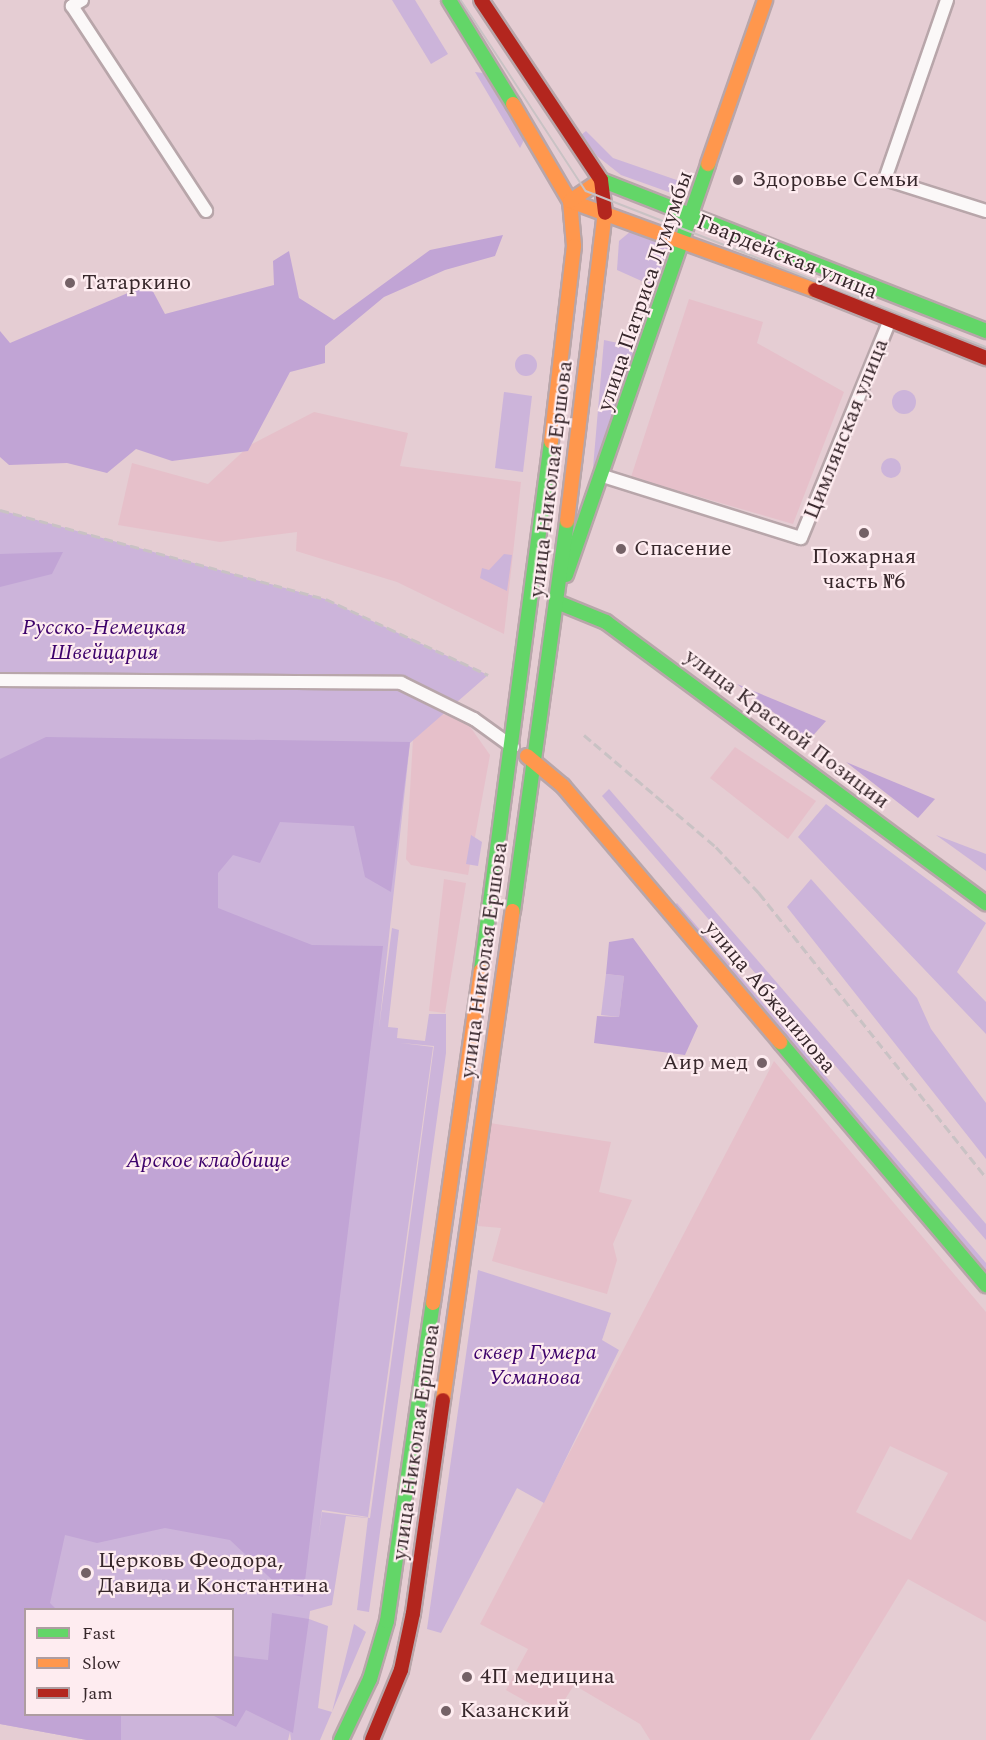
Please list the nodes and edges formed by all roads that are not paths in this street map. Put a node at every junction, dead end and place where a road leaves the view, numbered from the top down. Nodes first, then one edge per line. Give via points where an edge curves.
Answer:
1 (448, 0) edge
2 (481, 0) edge
3 (765, 0) edge
4 (947, 0) edge
5 (77, 3) edge
6 (602, 180) junction
7 (570, 201) junction
8 (984, 208) edge
9 (206, 211) dead end
10 (605, 213) junction
11 (693, 215) junction
12 (686, 239) junction
13 (890, 320) junction
14 (986, 331) edge
15 (986, 358) edge
16 (603, 476) junction
17 (557, 597) junction
18 (0, 680) edge
19 (513, 747) junction
20 (534, 761) junction
21 (986, 903) edge
22 (986, 1285) edge
23 (341, 1740) edge
24 (372, 1740) edge

1 - 7 main road
2 - 6 main road, улица Николая Ершова
3 - 11 main road, улица Патриса Лумумбы
4 - 8 street via 885,179
5 - 9 street
6 - 7 main road
6 - 10 main road, улица Николая Ершова
6 - 11 main road, Гвардейская улица
7 - 10 main road, Гвардейская улица
7 - 19 main road, улица Николая Ершова via 571,282
10 - 12 main road, Гвардейская улица
10 - 17 main road, улица Николая Ершова
11 - 12 main road, улица Патриса Лумумбы
11 - 14 main road, Гвардейская улица
12 - 13 main road, Гвардейская улица
12 - 16 main road, улица Патриса Лумумбы
13 - 15 main road, Гвардейская улица
13 - 16 street, Цимлянская улица via 801,538
16 - 17 main road, улица Патриса Лумумбы
17 - 20 main road, улица Николая Ершова
17 - 21 main road, улица Красной Позиции via 606,621
18 - 19 street via 401,683 474,719
19 - 20 main road, улица Абжалилова
19 - 23 main road, улица Николая Ершова via 387,1621 370,1679
20 - 22 main road, улица Абжалилова via 563,786
20 - 24 main road, улица Николая Ершова via 413,1612 401,1670

